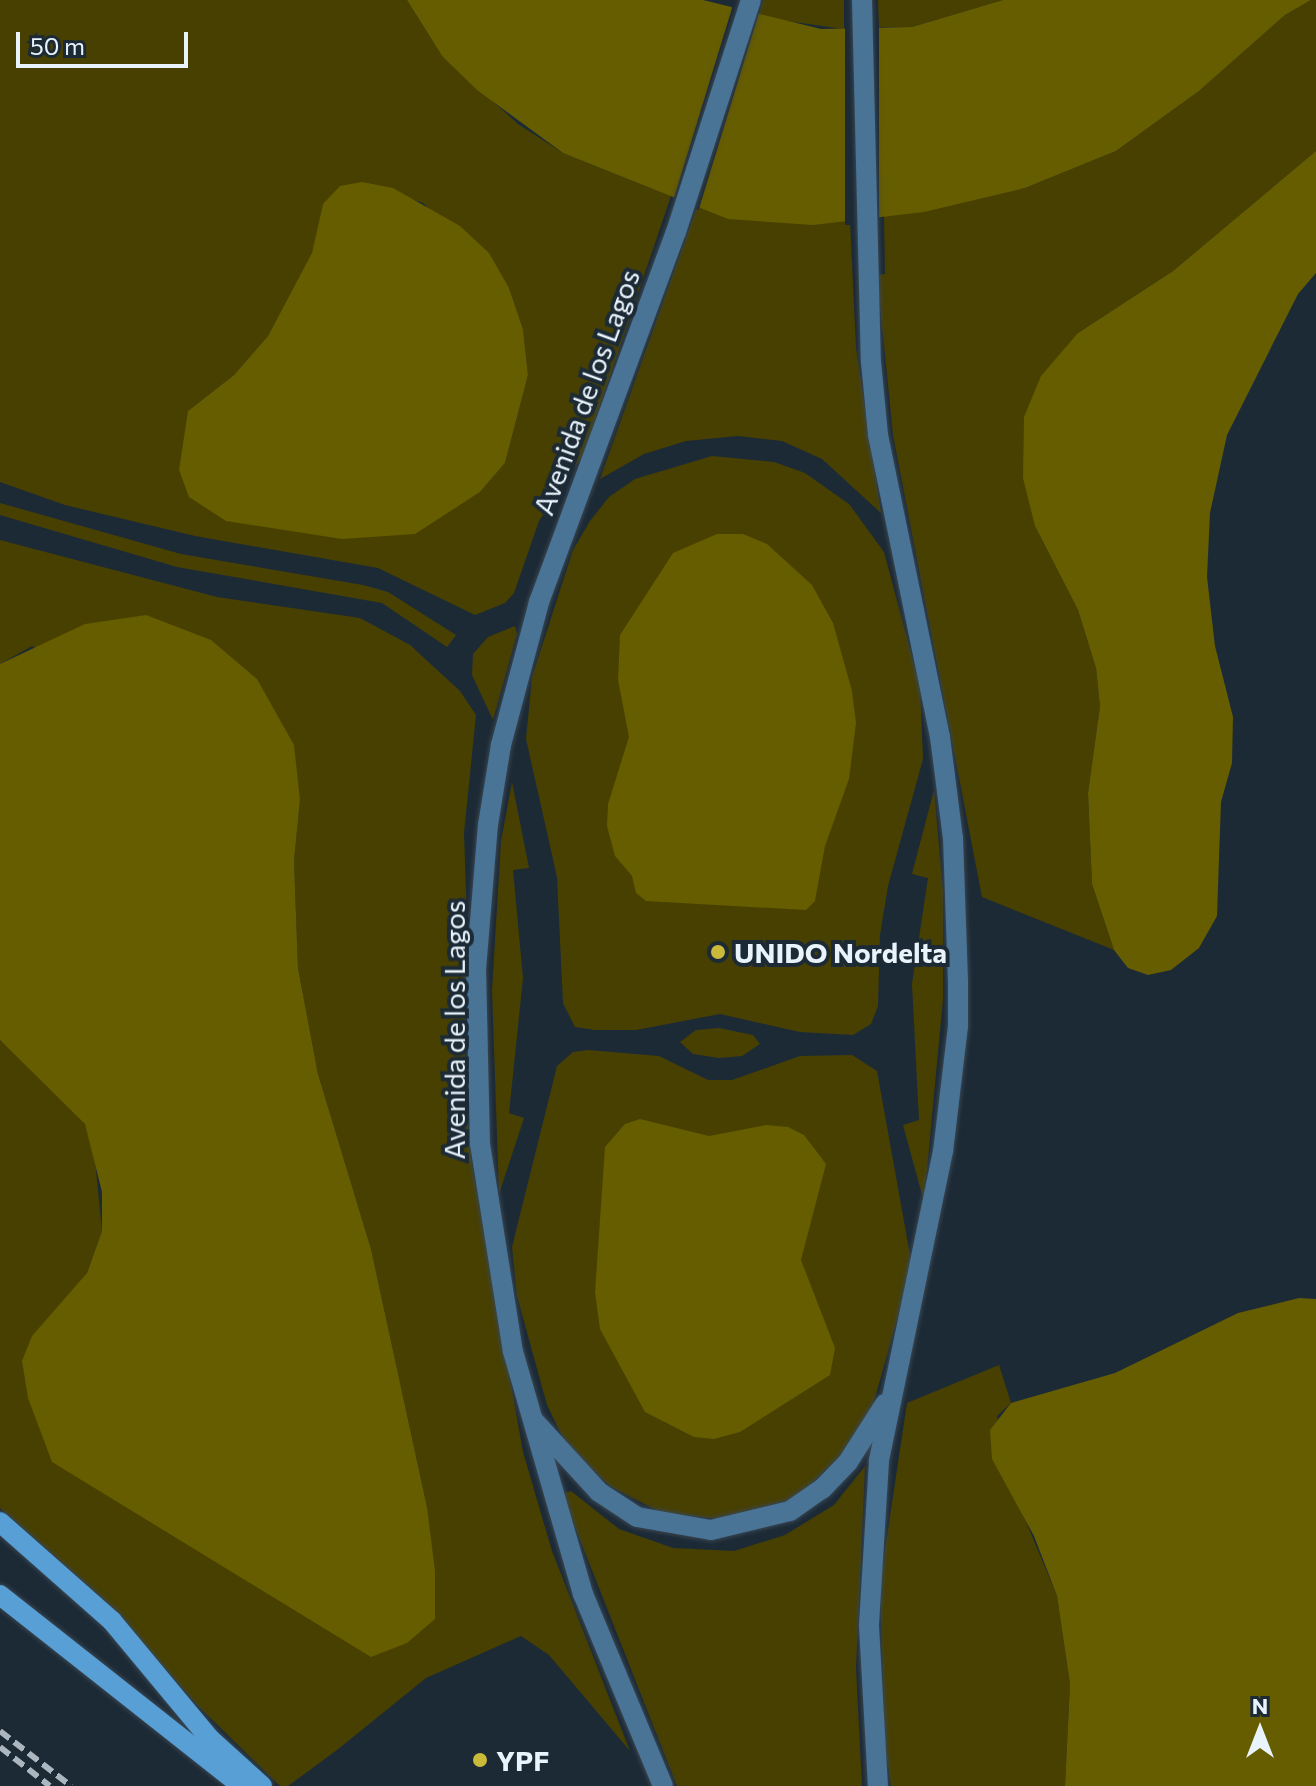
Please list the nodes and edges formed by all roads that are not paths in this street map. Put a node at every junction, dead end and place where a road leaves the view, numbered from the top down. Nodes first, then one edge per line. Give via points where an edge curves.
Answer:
1 (751, 0) edge
2 (862, 0) edge
3 (893, 1389) junction
4 (529, 1415) junction
5 (2, 1524) edge
6 (0, 1595) edge
7 (242, 1786) edge
8 (262, 1786) edge
9 (663, 1786) edge
10 (878, 1786) edge

1 - 4 street, Avenida de los Lagos via 676,232 539,602 501,745 488,825 476,970 480,1144 494,1246
2 - 3 street via 868,275 878,435 940,737 957,893 954,1068 943,1151
3 - 4 street via 848,1462 822,1489 790,1511 711,1530 668,1525 624,1509 570,1465
3 - 10 street via 879,1461 869,1626
4 - 9 street, Avenida de los Lagos via 583,1594
5 - 8 main road via 112,1621 210,1739
6 - 7 main road

